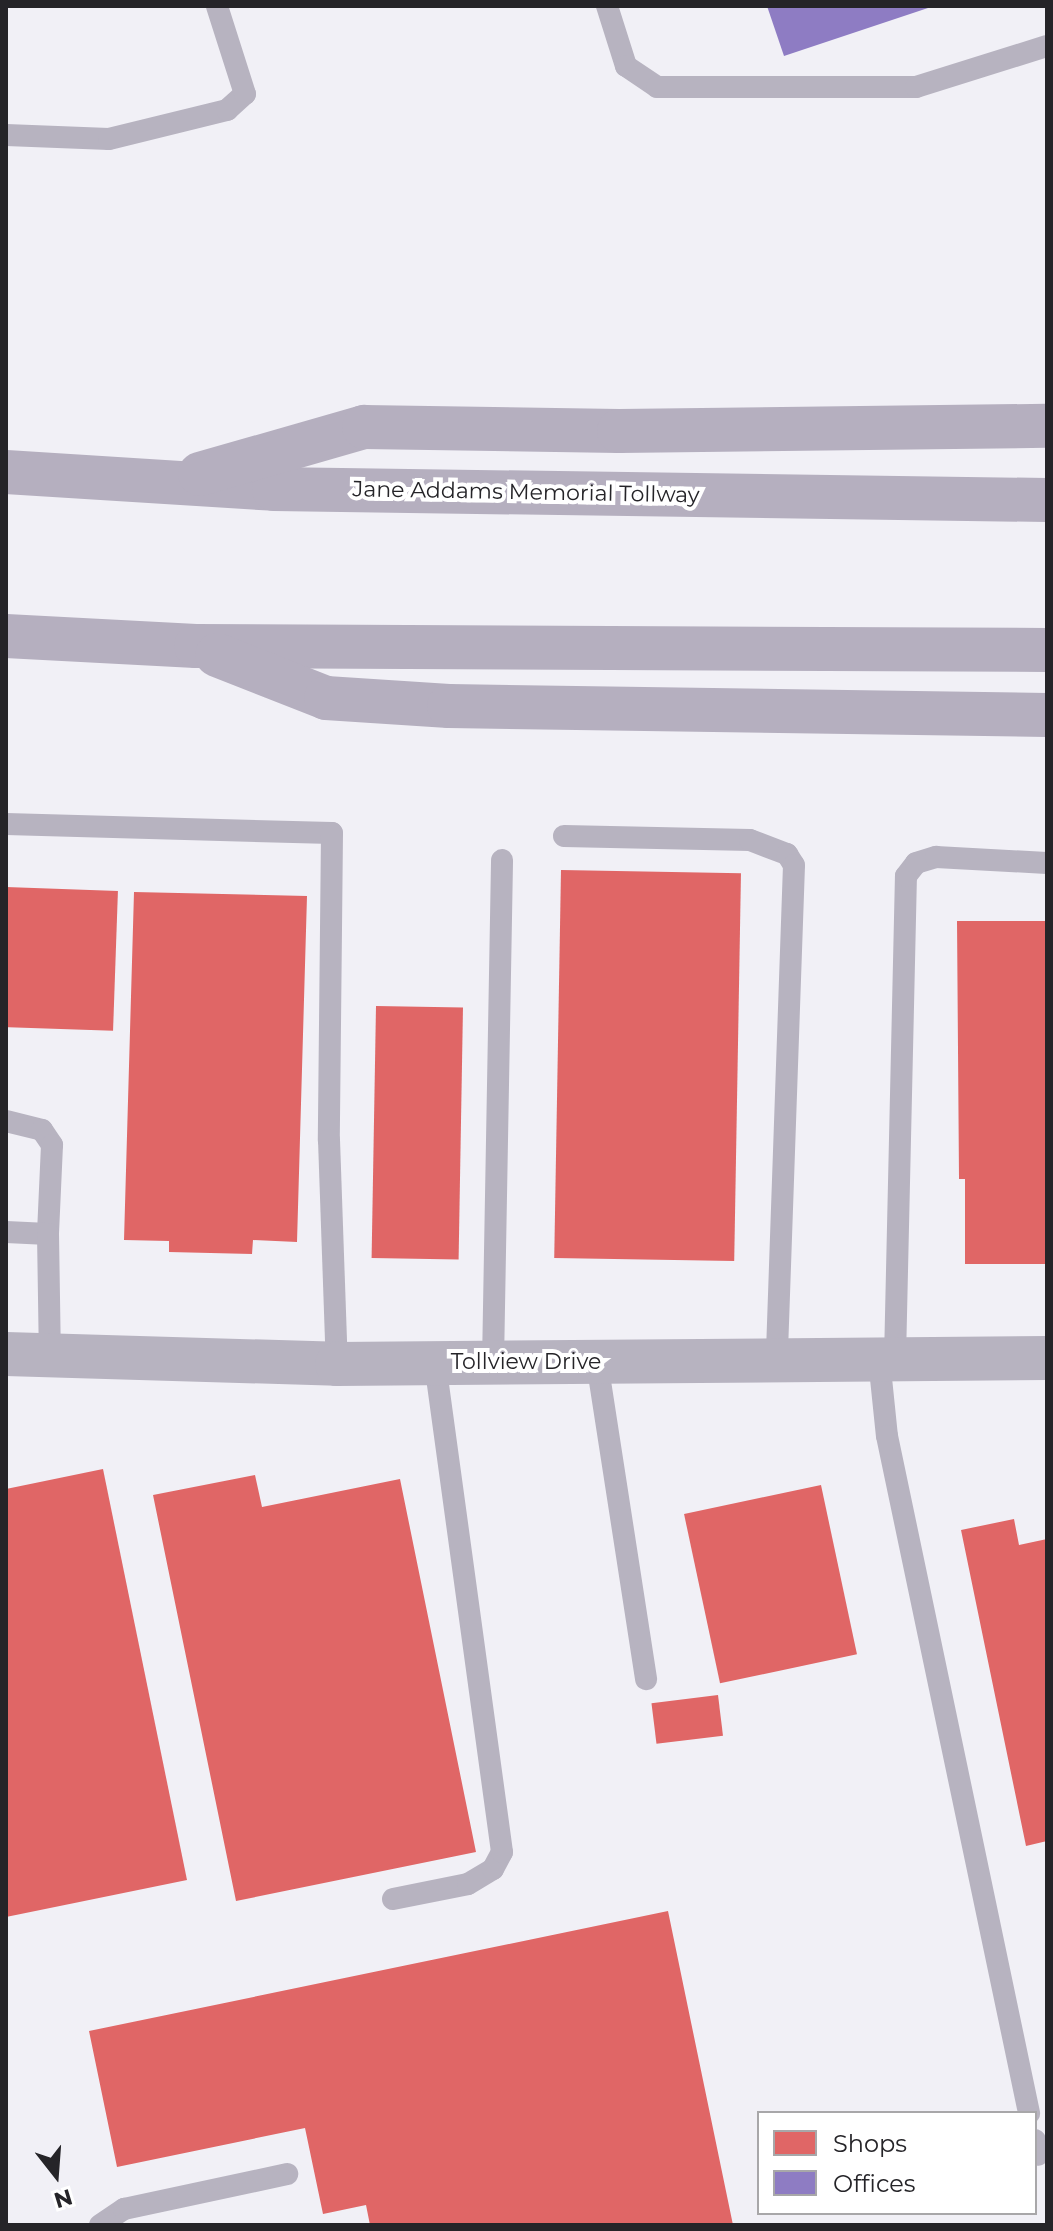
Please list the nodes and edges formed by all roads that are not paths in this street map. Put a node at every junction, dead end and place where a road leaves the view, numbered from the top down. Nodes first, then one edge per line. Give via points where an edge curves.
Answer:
1 (217, 6) edge
2 (607, 6) edge
3 (1047, 46) edge
4 (6, 135) edge
5 (1047, 426) edge
6 (6, 472) edge
7 (165, 484) junction
8 (1047, 500) edge
9 (6, 636) edge
10 (196, 646) junction
11 (1047, 650) edge
12 (1047, 715) edge
13 (6, 824) edge
14 (564, 836) dead end
15 (502, 860) dead end
16 (1047, 863) edge
17 (6, 1121) edge
18 (6, 1232) edge
19 (48, 1234) junction
20 (6, 1354) edge
21 (50, 1356) junction
22 (1047, 1358) edge
23 (887, 1359) junction
24 (777, 1360) junction
25 (597, 1362) junction
26 (435, 1363) junction
27 (493, 1363) junction
28 (337, 1364) junction
29 (646, 1679) dead end
30 (393, 1899) dead end
31 (1029, 2111) edge
32 (287, 2174) dead end
33 (100, 2225) edge

1 - 4 lane via 245,94 227,110 109,139
2 - 3 lane via 626,66 657,87 916,87
5 - 7 highway via 619,431 364,427
6 - 7 highway, Jane Addams Memorial Tollway
7 - 8 highway, Jane Addams Memorial Tollway
9 - 10 highway
10 - 11 highway
10 - 12 highway via 326,698 449,706
13 - 28 lane via 332,833 329,1140
14 - 24 lane via 750,840 787,854 794,865
15 - 27 lane
16 - 23 lane via 936,857 916,863 906,876
17 - 19 lane via 42,1130 52,1145
18 - 19 lane
19 - 21 lane
20 - 21 street, Tollview Drive
21 - 28 street, Tollview Drive
22 - 23 street, Tollview Drive
23 - 24 street, Tollview Drive
23 - 31 lane via 887,1436
24 - 25 street, Tollview Drive
25 - 27 street, Tollview Drive
25 - 29 lane
26 - 27 street, Tollview Drive
26 - 28 street, Tollview Drive
26 - 30 lane via 502,1852 493,1869 468,1884
32 - 33 lane via 124,2209

